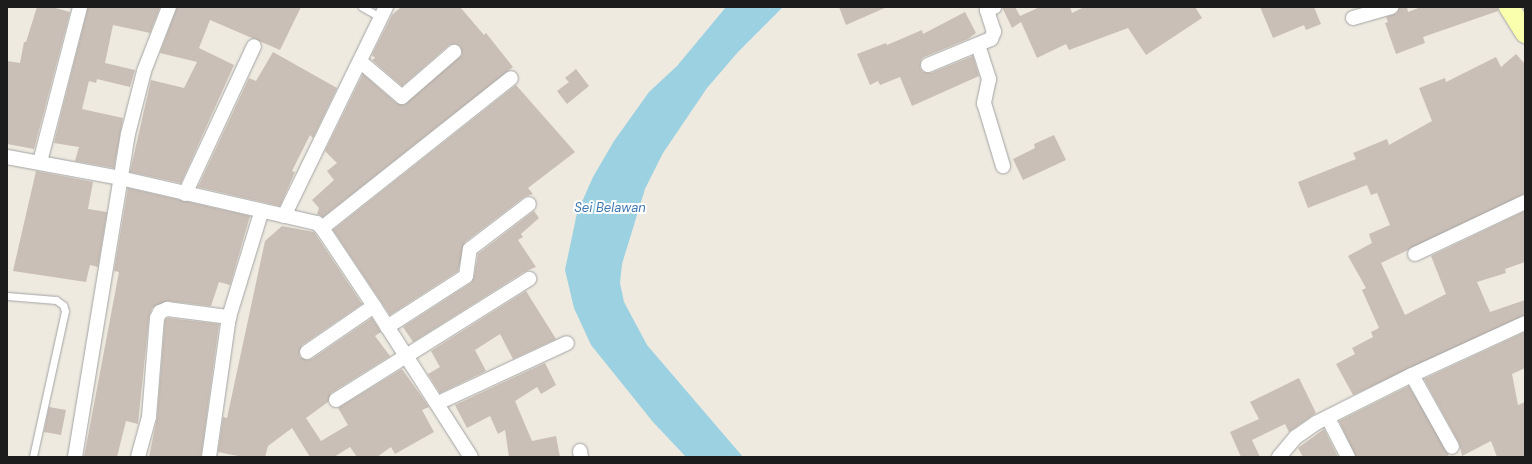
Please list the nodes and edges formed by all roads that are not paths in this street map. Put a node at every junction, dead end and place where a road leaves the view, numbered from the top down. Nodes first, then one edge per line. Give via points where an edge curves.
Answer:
1 (80, 7) edge
2 (169, 7) edge
3 (362, 7) edge
4 (1391, 7) edge
5 (1509, 7) edge
6 (989, 8) edge
7 (383, 12) edge
8 (1353, 18) dead end
9 (1525, 33) edge
10 (978, 45) junction
11 (254, 46) dead end
12 (454, 52) dead end
13 (361, 62) junction
14 (928, 65) dead end
15 (512, 78) dead end
16 (7, 157) edge
17 (40, 162) junction
18 (1003, 166) dead end
19 (120, 178) junction
20 (185, 194) junction
21 (1525, 202) edge
22 (529, 204) dead end
23 (261, 212) junction
24 (284, 216) junction
25 (322, 228) junction
26 (1415, 254) dead end
27 (529, 279) dead end
28 (7, 296) edge
29 (374, 306) junction
30 (229, 317) junction
31 (1525, 323) edge
32 (387, 327) junction
33 (567, 343) dead end
34 (307, 352) dead end
35 (406, 355) junction
36 (1412, 374) junction
37 (336, 400) dead end
38 (438, 403) junction
39 (1328, 418) junction
40 (1452, 447) dead end
41 (33, 457) edge
42 (75, 457) edge
43 (138, 457) edge
44 (210, 457) edge
45 (471, 457) edge
46 (1279, 457) edge
47 (1348, 457) edge

1 - 17 street
2 - 19 street via 144,71
3 - 7 lane
4 - 8 street
5 - 9 street
6 - 10 street via 994,36
7 - 13 street
10 - 14 street
10 - 18 street via 989,79 984,103
11 - 20 street
12 - 13 street via 402,97
13 - 24 street via 326,126
15 - 25 street
16 - 17 street
17 - 19 street
19 - 20 street
19 - 42 street
20 - 23 street
21 - 26 street
22 - 32 street via 470,249 466,276
23 - 24 street
23 - 30 street
24 - 25 street via 317,223
25 - 29 street
27 - 35 street
28 - 41 lane via 56,300 63,305 65,311
29 - 32 street
29 - 34 street
30 - 43 street via 167,309 160,312 156,318 149,417
30 - 44 street
31 - 36 street
32 - 35 street
33 - 38 street
35 - 37 street
35 - 38 street
36 - 39 street
36 - 40 street
38 - 45 street
39 - 46 street via 1296,437
39 - 47 street

